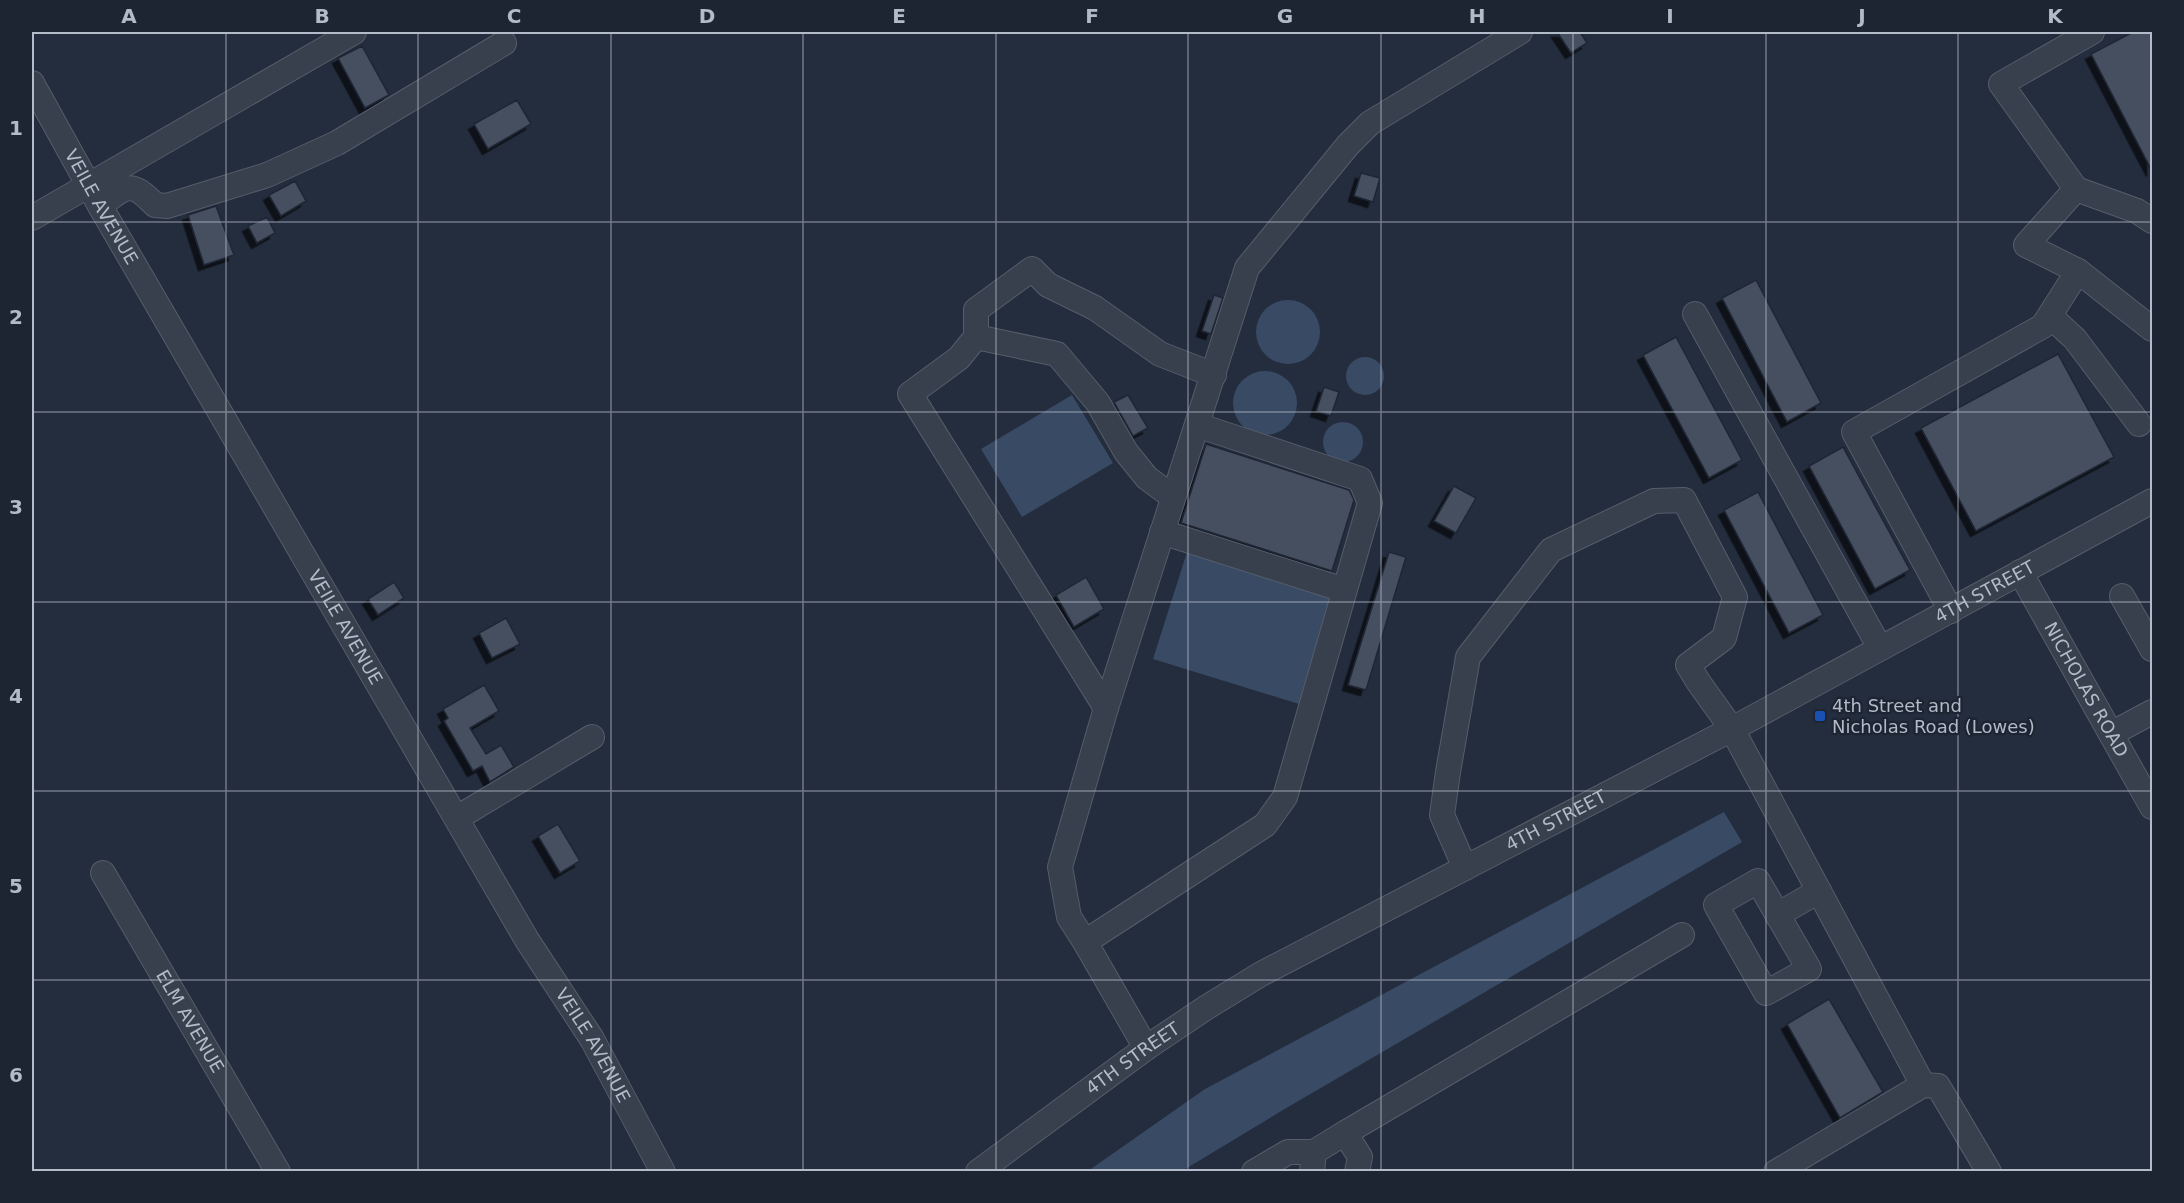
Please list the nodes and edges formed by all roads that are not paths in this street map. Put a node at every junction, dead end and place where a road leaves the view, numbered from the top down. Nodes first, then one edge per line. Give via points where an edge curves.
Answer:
1 (354, 32) edge
2 (1520, 32) edge
3 (2092, 32) edge
4 (504, 44) dead end
5 (32, 84) edge
6 (2076, 189) junction
7 (94, 196) junction
8 (32, 219) edge
9 (2152, 221) edge
10 (2078, 271) junction
11 (1695, 314) dead end
12 (2050, 316) junction
13 (2152, 329) edge
14 (976, 337) junction
15 (1214, 375) junction
16 (2139, 424) dead end
17 (1197, 425) junction
18 (1173, 497) junction
19 (2152, 501) edge
20 (1162, 532) junction
21 (2020, 572) junction
22 (1344, 590) junction
23 (2122, 596) dead end
24 (1951, 611) junction
25 (1880, 648) junction
26 (2152, 649) edge
27 (1106, 708) junction
28 (2152, 712) edge
29 (1732, 729) junction
30 (2111, 734) junction
31 (592, 736) dead end
32 (2152, 807) edge
33 (457, 818) junction
34 (1465, 868) junction
35 (103, 873) dead end
36 (1819, 891) junction
37 (1777, 915) dead end
38 (1682, 935) dead end
39 (1086, 942) junction
40 (1146, 1048) junction
41 (1923, 1085) junction
42 (1345, 1133) junction
43 (1313, 1162) edge
44 (1983, 1170) edge
45 (278, 1172) edge
46 (663, 1172) edge
47 (978, 1172) edge
48 (1254, 1172) edge
49 (1357, 1172) edge
50 (1776, 1172) edge

1 - 7 street
2 - 15 street via 1370,123 1348,145 1247,268
3 - 6 street via 2001,84
4 - 7 street via 337,143 267,175 167,206 155,206 133,188
5 - 7 street, VEILE AVENUE
6 - 9 street via 2138,211
6 - 10 street via 2026,245
7 - 8 street
7 - 33 street, VEILE AVENUE
10 - 12 street
10 - 13 street
11 - 25 street
12 - 16 street via 2075,339
12 - 24 street via 2043,326 1854,432
14 - 15 street via 976,310 1032,269 1048,285 1095,308 1161,354
14 - 18 street via 1057,354 1098,403 1126,452 1147,478
14 - 27 street via 959,358 910,394
15 - 17 street
17 - 18 street
17 - 22 street via 1360,479 1370,502
18 - 20 street
19 - 21 street, 4TH STREET
20 - 22 street
20 - 27 street
21 - 24 street, 4TH STREET
21 - 30 street, NICHOLAS ROAD
22 - 39 street via 1285,797 1265,825
23 - 26 street
24 - 25 street, 4TH STREET
25 - 29 street, 4TH STREET
27 - 39 street via 1060,867 1069,917
28 - 30 street
29 - 34 street, 4TH STREET
29 - 34 street via 1688,665 1724,638 1735,597 1684,500 1654,501 1551,550 1468,657 1442,815
29 - 36 street
30 - 32 street, NICHOLAS ROAD
31 - 33 street
33 - 46 street, VEILE AVENUE via 527,940 592,1039
34 - 40 street, 4TH STREET via 1261,974
35 - 45 street, ELM AVENUE
36 - 37 street
36 - 41 street
38 - 42 street
39 - 40 street
40 - 47 street, 4TH STREET
41 - 44 street via 1938,1086
41 - 50 street
42 - 43 street
42 - 49 street via 1360,1156
43 - 48 street via 1288,1152

